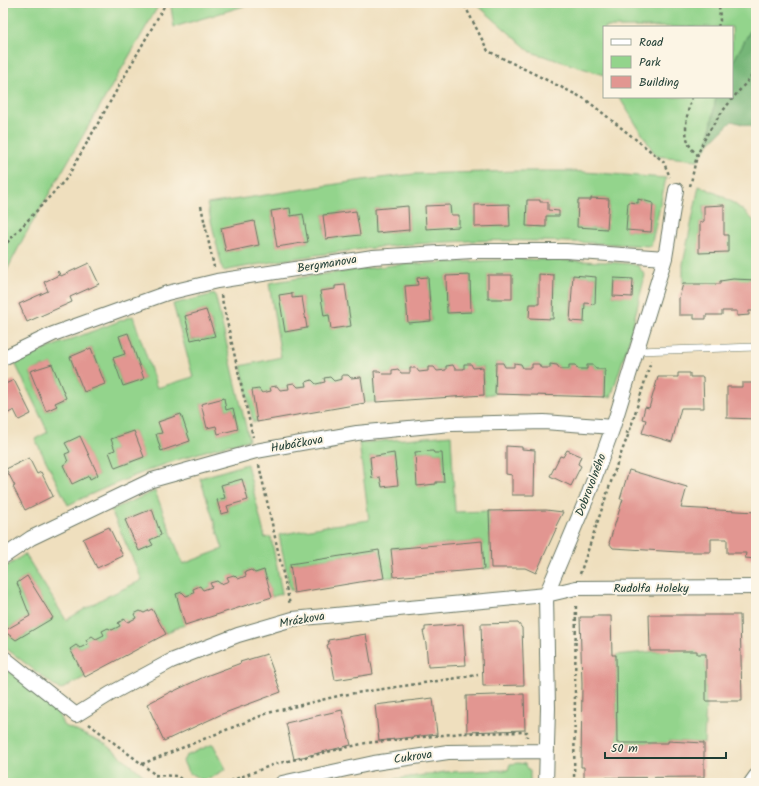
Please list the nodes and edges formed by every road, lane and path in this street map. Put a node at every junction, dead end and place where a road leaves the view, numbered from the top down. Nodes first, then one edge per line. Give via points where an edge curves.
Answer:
1 (166, 3) edge
2 (459, 3) edge
3 (719, 3) edge
4 (718, 26) edge
5 (756, 71) edge
6 (692, 98) edge
7 (698, 155) junction
8 (683, 189) junction
9 (201, 206) dead end
10 (3, 247) edge
11 (665, 258) junction
12 (217, 281) junction
13 (756, 347) edge
14 (638, 351) junction
15 (3, 358) edge
16 (614, 428) junction
17 (629, 433) dead end
18 (256, 451) junction
19 (3, 557) edge
20 (756, 587) edge
21 (576, 588) junction
22 (546, 595) junction
23 (293, 619) junction
24 (3, 657) edge
25 (478, 675) dead end
26 (76, 715) junction
27 (547, 751) junction
28 (142, 764) junction
29 (156, 775) junction
30 (756, 776) edge
31 (165, 783) edge
32 (186, 783) edge
33 (282, 783) edge
34 (546, 783) edge
35 (574, 783) edge
36 (751, 783) edge

1 - 10 path via 67,178
2 - 8 path via 466,8 488,51 585,99 663,161
3 - 4 path
5 - 7 path via 728,104 707,135
6 - 7 path via 686,117 686,133 690,147
7 - 8 path
8 - 11 street, Dobrovolného
9 - 12 path
11 - 12 street, Bergmanova via 566,251 472,251 373,257
11 - 14 street, Dobrovolného
12 - 15 street, Bergmanova via 167,293 53,334
12 - 18 path
13 - 14 lane
14 - 16 street, Dobrovolného
16 - 18 street, Hubáčkova via 544,422 451,424 357,433
16 - 22 street, Dobrovolného
17 - 21 path
18 - 19 street, Hubáčkova via 152,480 31,538
18 - 23 path
20 - 21 street, Rudolfa Holeky
21 - 22 street, Rudolfa Holeky
21 - 35 path
22 - 23 street, Mrázkova
22 - 27 street, Dobrovolného
23 - 26 street, Mrázkova via 238,635 171,661
24 - 26 street
25 - 28 path via 342,695 268,713
26 - 28 path
27 - 33 street, Cukrova via 448,752 374,763
27 - 34 street, Dobrovolného
28 - 29 path
29 - 31 path
29 - 32 path via 177,776
30 - 36 street

